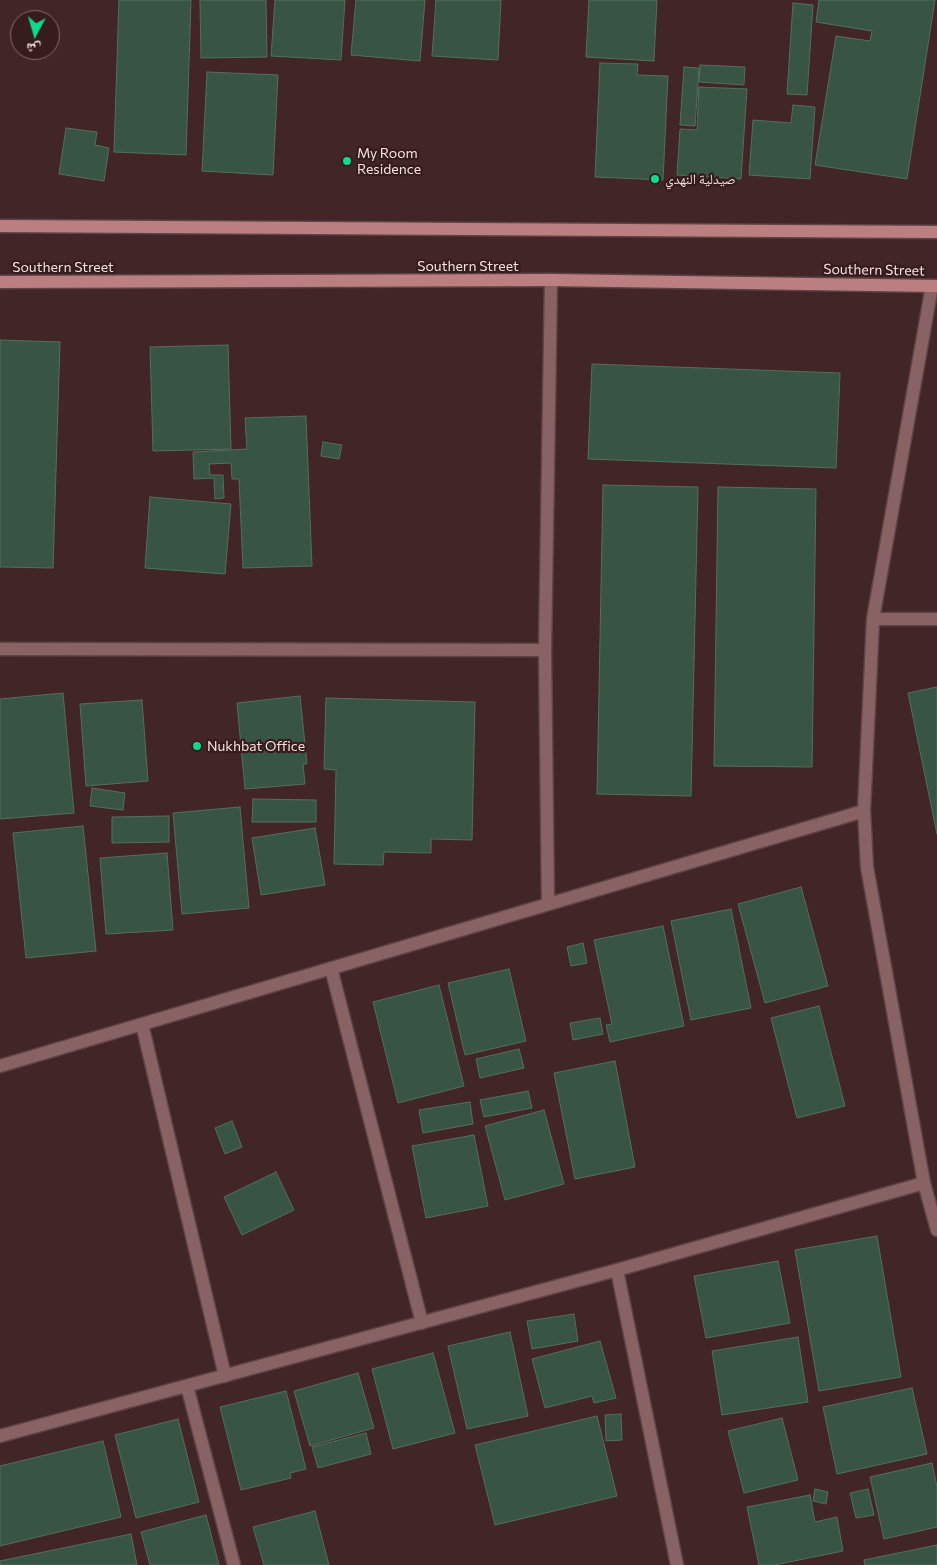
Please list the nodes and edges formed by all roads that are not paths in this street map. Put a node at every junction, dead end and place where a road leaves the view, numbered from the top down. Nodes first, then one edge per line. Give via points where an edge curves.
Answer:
1 (0, 226) edge
2 (937, 232) edge
3 (551, 280) junction
4 (0, 282) edge
5 (935, 286) edge
6 (873, 619) junction
7 (937, 619) edge
8 (0, 648) edge
9 (544, 650) junction
10 (864, 811) junction
11 (548, 904) junction
12 (331, 968) junction
13 (142, 1024) junction
14 (0, 1066) edge
15 (924, 1183) junction
16 (937, 1230) edge
17 (617, 1270) junction
18 (422, 1323) junction
19 (225, 1376) junction
20 (186, 1386) junction
21 (0, 1436) edge
22 (234, 1565) edge
23 (677, 1565) edge

1 - 2 main road
3 - 4 main road, Southern Street
3 - 5 main road, Southern Street
3 - 9 street
5 - 6 street
6 - 7 street
6 - 10 street
8 - 9 street
9 - 11 street
10 - 11 street
10 - 15 street via 868,867
11 - 12 street
12 - 13 street
12 - 18 street
13 - 14 street
13 - 19 street
15 - 16 street
15 - 17 street
17 - 18 street
17 - 23 street
18 - 19 street
19 - 20 street
20 - 21 street
20 - 22 street

